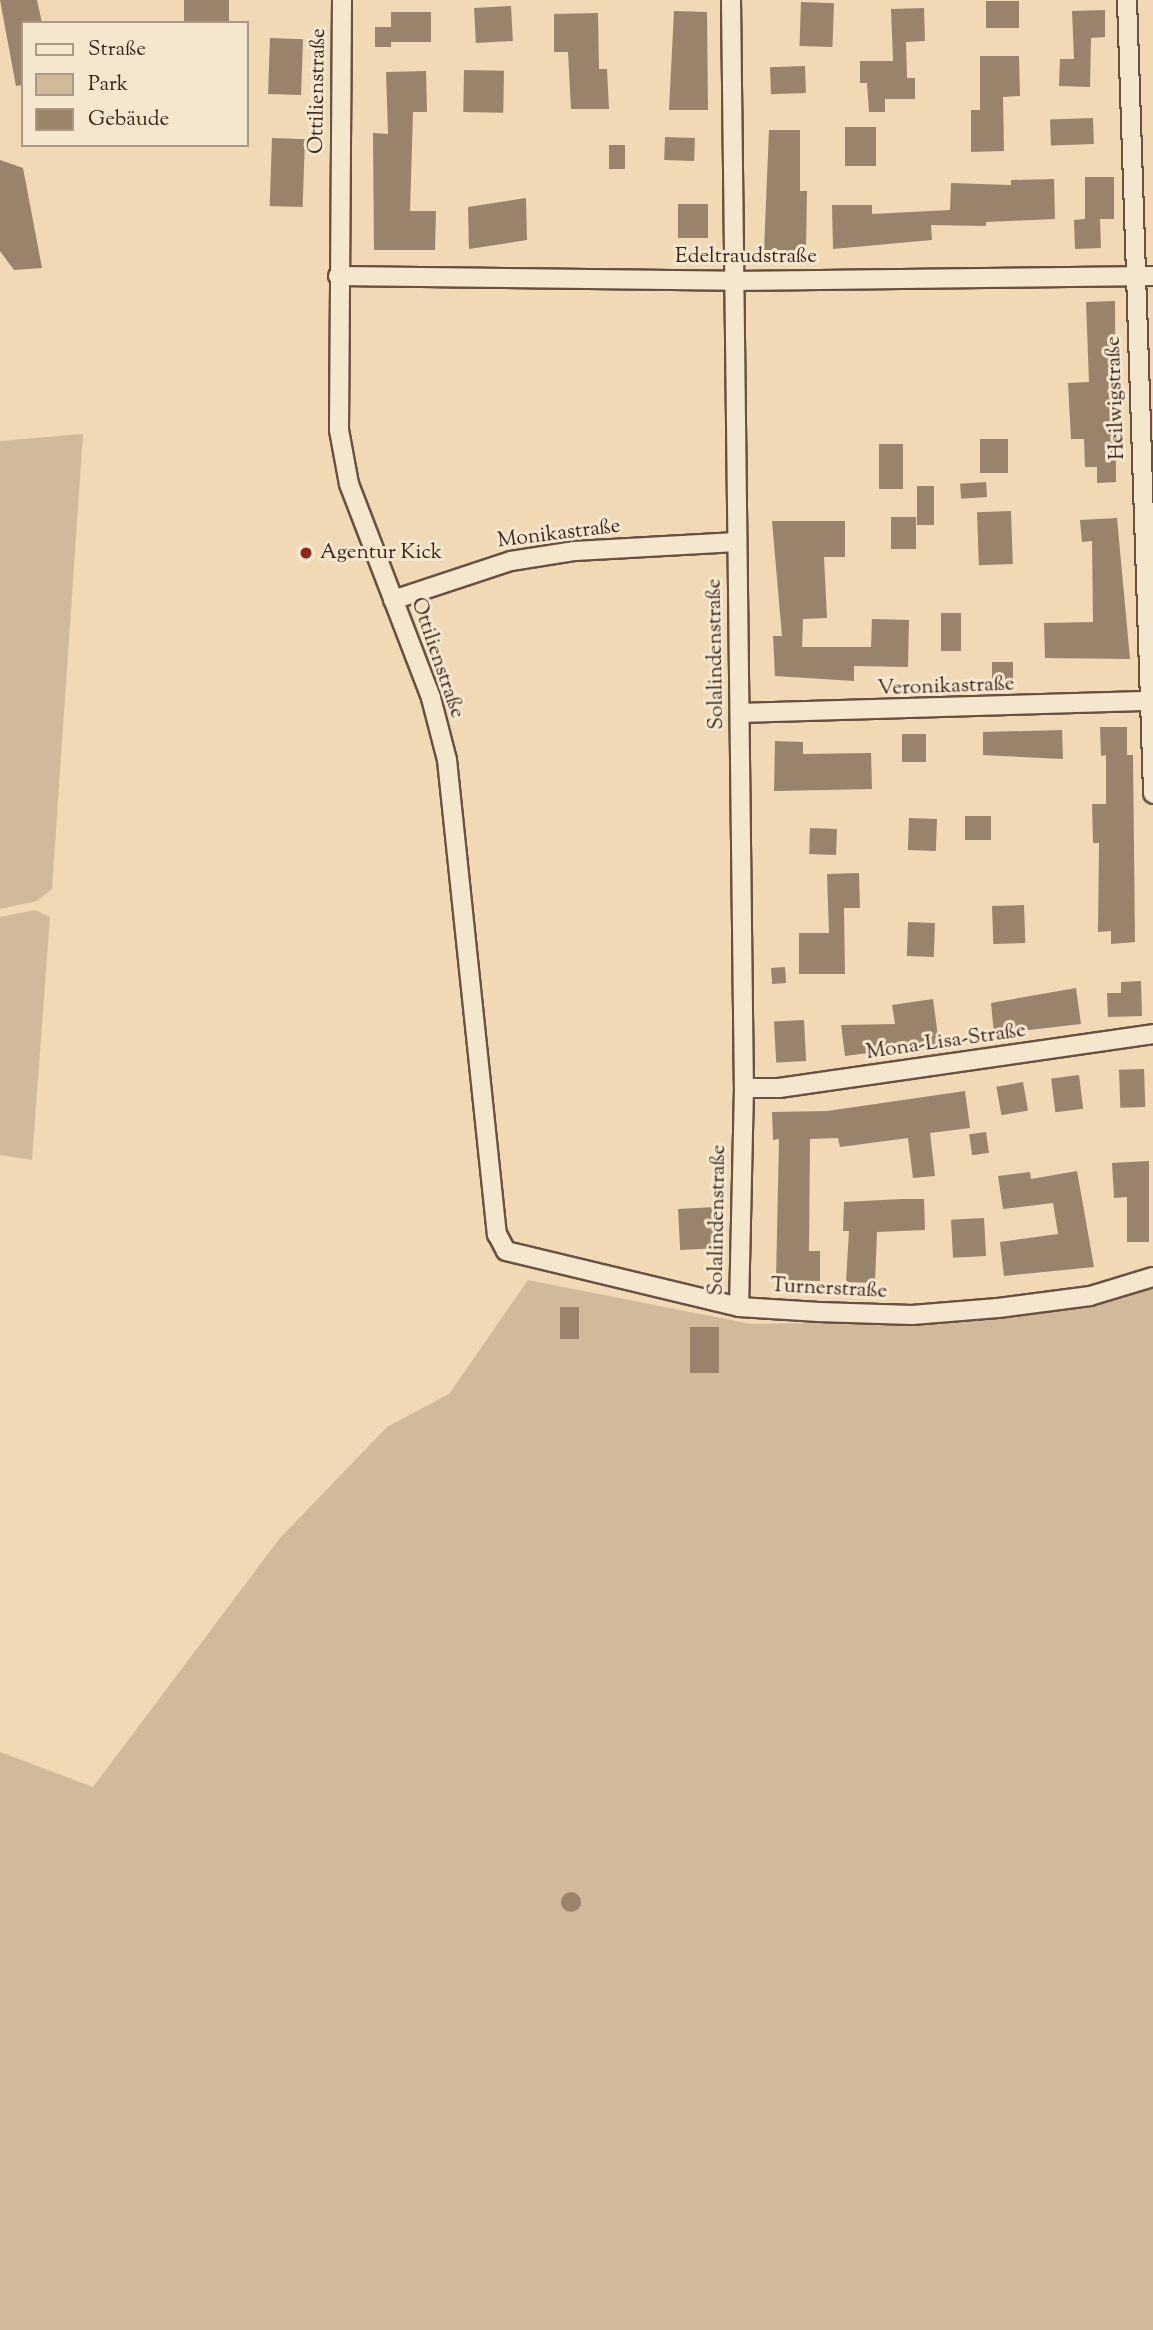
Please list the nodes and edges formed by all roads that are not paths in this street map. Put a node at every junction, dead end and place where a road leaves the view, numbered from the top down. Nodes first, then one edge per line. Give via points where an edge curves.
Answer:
1 (342, 0) edge
2 (731, 0) edge
3 (1128, 0) edge
4 (338, 276) junction
5 (1153, 276) edge
6 (1135, 277) junction
7 (734, 281) junction
8 (737, 542) junction
9 (393, 600) junction
10 (1152, 701) edge
11 (740, 713) junction
12 (1153, 794) edge
13 (1153, 1034) edge
14 (744, 1088) junction
15 (506, 1251) joint
16 (1153, 1277) edge
17 (739, 1307) junction

1 - 4 street, Ottilienstraße
2 - 7 street, Solalindenstraße
3 - 6 street, Heilwigstraße
4 - 7 street, Edeltraudstraße
4 - 9 street, Ottilienstraße via 339,429 349,484
5 - 6 street, Edeltraudstraße
6 - 7 street, Edeltraudstraße
6 - 10 street, Heilwigstraße
7 - 8 street, Solalindenstraße
8 - 9 street, Monikastraße via 575,551 511,561
8 - 11 street, Solalindenstraße
9 - 15 street, Ottilienstraße via 431,698 447,760 497,1234
10 - 11 street, Veronikastraße
10 - 12 street, Heilwigstraße
11 - 14 street, Solalindenstraße
13 - 14 street, Mona-Lisa-Straße via 779,1088
14 - 17 street, Solalindenstraße
15 - 17 street, Turnerstraße
16 - 17 street, Turnerstraße via 1090,1296 912,1315

